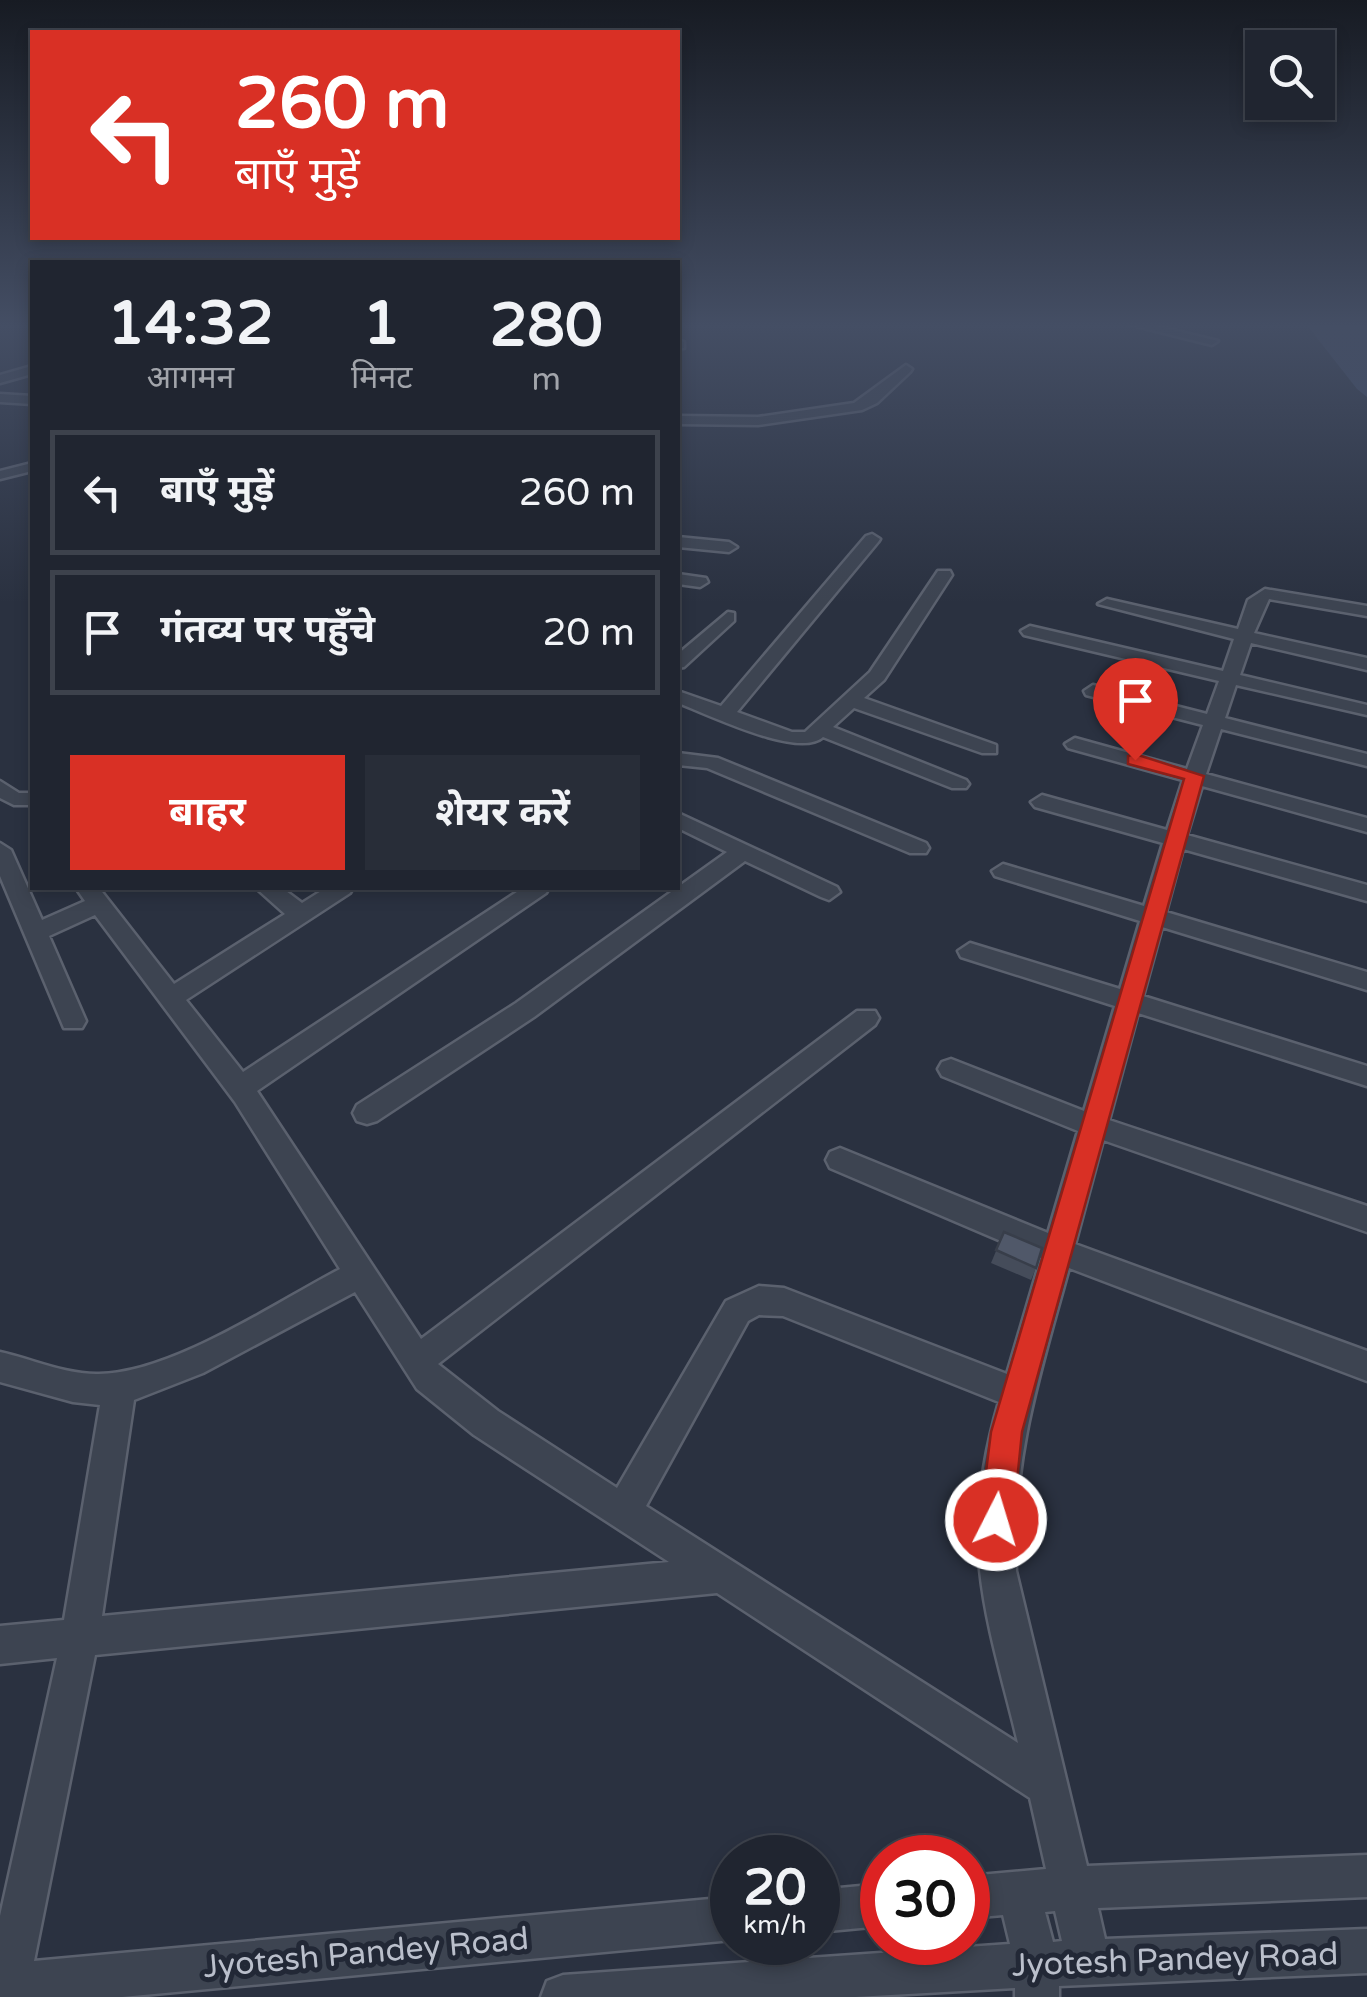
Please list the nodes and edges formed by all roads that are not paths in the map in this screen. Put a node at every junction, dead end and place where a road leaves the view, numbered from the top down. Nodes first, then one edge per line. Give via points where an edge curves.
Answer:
1 (783, 417) edge
2 (680, 420) edge
3 (30, 468) edge
4 (0, 475) edge
5 (30, 480) edge
6 (0, 484) edge
7 (872, 539) dead end
8 (680, 542) edge
9 (729, 547) dead end
10 (944, 575) dead end
11 (680, 579) edge
12 (700, 582) dead end
13 (1107, 604) dead end
14 (1367, 611) edge
15 (728, 617) dead end
16 (1030, 631) dead end
17 (1245, 633) junction
18 (680, 661) edge
19 (1367, 664) edge
20 (1229, 679) junction
21 (1093, 691) dead end
22 (680, 698) edge
23 (851, 700) junction
24 (1364, 710) dead end
25 (724, 714) junction
26 (1213, 724) junction
27 (820, 729) junction
28 (1075, 744) dead end
29 (989, 749) dead end
30 (680, 759) edge
31 (1367, 760) edge
32 (1194, 776) junction
33 (959, 784) dead end
34 (0, 787) edge
35 (30, 799) edge
36 (1042, 802) dead end
37 (680, 821) edge
38 (1367, 825) edge
39 (1175, 838) junction
40 (918, 848) dead end
41 (0, 850) edge
42 (743, 851) junction
43 (1003, 870) dead end
44 (270, 890) edge
45 (339, 890) edge
46 (535, 890) edge
47 (829, 892) dead end
48 (1367, 893) edge
49 (94, 896) edge
50 (301, 914) junction
51 (1153, 916) junction
52 (35, 933) junction
53 (970, 952) dead end
54 (1367, 981) edge
55 (171, 998) junction
56 (1128, 1003) junction
57 (866, 1018) dead end
58 (73, 1021) dead end
59 (950, 1070) dead end
60 (1367, 1076) edge
61 (240, 1088) junction
62 (367, 1113) dead end
63 (1094, 1126) junction
64 (840, 1160) dead end
65 (1367, 1219) edge
66 (1058, 1251) junction
67 (361, 1273) junction
68 (418, 1360) junction
69 (1367, 1366) edge
70 (0, 1367) edge
71 (119, 1389) junction
72 (1018, 1394) junction
73 (624, 1512) junction
74 (720, 1575) junction
75 (80, 1637) junction
76 (0, 1645) edge
77 (1048, 1786) junction
78 (1367, 1876) edge
79 (1072, 1888) junction
80 (1018, 1892) junction
81 (990, 1895) edge
82 (710, 1921) edge
83 (1367, 1951) edge
84 (1088, 1960) junction
85 (1037, 1980) edge
86 (3, 1986) edge
87 (564, 1997) edge

1 - 2 street
3 - 4 street
5 - 6 street
7 - 25 street
8 - 9 street
10 - 23 street via 885,667
11 - 12 street
13 - 17 street
14 - 17 street via 1266,594 1257,600
15 - 18 street
16 - 20 street
17 - 19 street
17 - 20 street
20 - 24 street
20 - 26 street
21 - 26 street
22 - 25 street
23 - 27 street
23 - 29 street
25 - 27 street via 797,740
26 - 31 street
26 - 32 street
27 - 33 street
28 - 32 street
30 - 40 street via 710,762
32 - 38 street
32 - 39 street
34 - 35 street via 14,799
36 - 39 street
37 - 42 street
39 - 48 street
39 - 51 street
41 - 52 street
42 - 47 street
42 - 62 street via 525,1010
43 - 51 street
44 - 50 street
45 - 50 street
46 - 61 street
49 - 52 street
49 - 55 street
50 - 55 street
51 - 54 street
51 - 56 street
52 - 58 street
53 - 56 street
55 - 61 street
56 - 60 street
56 - 63 street
57 - 68 street
59 - 63 street
61 - 67 street
63 - 65 street
63 - 66 street
64 - 66 street
66 - 69 street
66 - 72 street
67 - 68 street
67 - 71 street via 171,1372
68 - 73 street via 455,1402
70 - 71 street via 95,1390
71 - 75 street
72 - 73 street via 784,1302 750,1302 737,1311
72 - 77 street via 999,1480 998,1570
73 - 74 street
74 - 75 street
74 - 77 street
75 - 76 street
75 - 86 street
77 - 79 street
78 - 79 street
79 - 80 street
79 - 84 street
80 - 81 street
80 - 85 street
82 - 86 street, Jyotesh Pandey Road
83 - 84 street, Jyotesh Pandey Road
84 - 85 street, Jyotesh Pandey Road
85 - 87 street, Jyotesh Pandey Road via 785,1977

